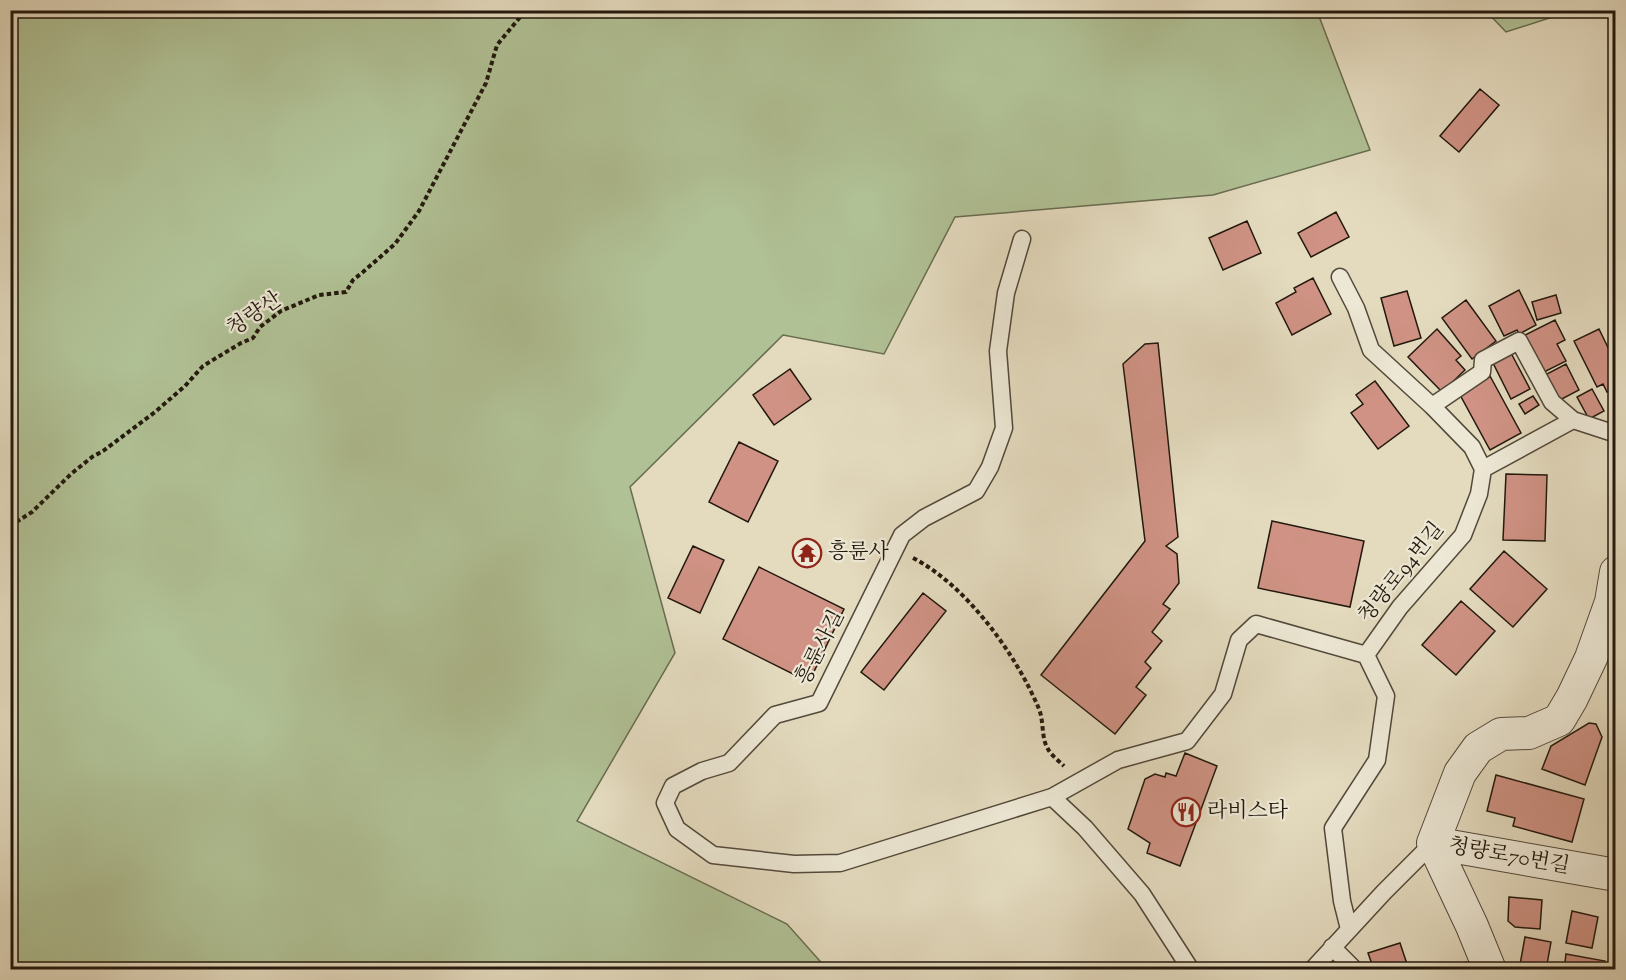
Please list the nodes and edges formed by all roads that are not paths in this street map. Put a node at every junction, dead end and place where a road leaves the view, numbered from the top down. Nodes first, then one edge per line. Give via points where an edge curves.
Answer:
1 (1022, 239) dead end
2 (1340, 277) dead end
3 (1432, 406) junction
4 (1573, 420) junction
5 (1616, 434) edge
6 (1483, 469) junction
7 (1616, 572) edge
8 (1366, 655) junction
9 (1052, 797) junction
10 (1433, 843) junction
11 (1616, 875) edge
12 (1349, 929) junction
13 (1332, 947) junction
14 (1191, 969) edge
15 (1312, 969) edge
16 (1355, 969) edge
17 (1490, 969) edge

1 - 9 lane, 흥륜사길 via 1006,292 998,351 1004,428 990,467 976,491 924,518 902,535 819,703 775,715 729,763 673,786 665,803 677,829 713,855 794,864 840,863
2 - 3 lane via 1371,350
3 - 4 lane via 1482,372 1483,360 1520,342 1552,402
3 - 6 lane via 1472,447
4 - 5 lane
4 - 6 lane
6 - 8 lane, 청량로94번길 via 1479,494 1463,535 1400,607
7 - 10 street via 1611,602 1591,658 1559,720 1529,733 1501,734 1478,748 1460,773
8 - 9 lane, 흥륜사길 via 1256,624 1239,640 1223,694 1187,741 1118,760
8 - 12 lane, 청량로94번길 via 1386,696 1377,760 1334,828
9 - 14 lane via 1085,828 1142,894
10 - 11 street, 청량로70번길
10 - 12 lane, 청량로70번길
10 - 17 street
12 - 13 lane, 청량로70번길
13 - 15 lane, 청량로70번길
13 - 16 lane

